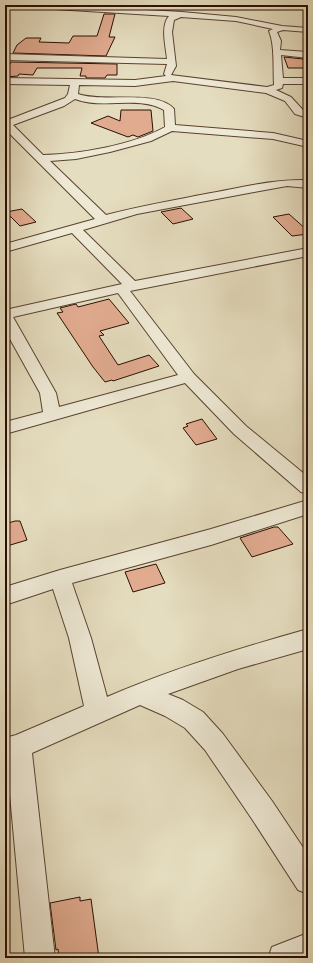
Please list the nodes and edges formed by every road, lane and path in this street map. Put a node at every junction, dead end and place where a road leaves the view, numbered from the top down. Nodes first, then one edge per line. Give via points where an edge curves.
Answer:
1 (21, 5) edge
2 (182, 14) junction
3 (282, 28) junction
4 (308, 30) edge
5 (276, 52) junction
6 (308, 55) edge
7 (5, 57) edge
8 (47, 58) junction
9 (172, 62) junction
10 (165, 78) junction
11 (5, 80) edge
12 (32, 81) junction
13 (279, 81) junction
14 (308, 81) edge
15 (75, 82) junction
16 (268, 90) junction
17 (73, 95) junction
18 (308, 115) edge
19 (6, 125) edge
20 (170, 128) junction
21 (308, 144) edge
22 (41, 158) junction
23 (308, 184) edge
24 (102, 220) junction
25 (74, 228) junction
26 (5, 248) edge
27 (308, 252) edge
28 (127, 287) junction
29 (5, 315) edge
30 (188, 377) junction
31 (52, 415) junction
32 (6, 427) edge
33 (308, 487) edge
34 (308, 506) edge
35 (60, 578) junction
36 (5, 596) edge
37 (308, 639) edge
38 (140, 694) junction
39 (98, 712) junction
40 (11, 749) edge
41 (308, 880) edge
42 (308, 948) edge
43 (40, 958) edge
44 (284, 958) edge

1 - 2 street
2 - 3 street via 236,15
2 - 9 street via 170,19
3 - 4 street
3 - 5 street via 273,31 277,41
5 - 6 street
5 - 13 street
7 - 8 street
8 - 9 street
8 - 12 street
9 - 10 street
10 - 15 street via 135,83
10 - 16 street via 185,78
11 - 12 street
12 - 15 street
13 - 14 street
13 - 16 street via 279,86
15 - 17 street
16 - 18 street via 288,99 299,112
17 - 19 street via 61,104
17 - 20 street via 87,100 162,104 169,110
19 - 22 street
20 - 21 street via 273,136
20 - 22 street via 144,140 82,156
22 - 24 street
23 - 24 street via 287,183 254,188 135,211
24 - 25 street
25 - 26 street
25 - 28 street
27 - 28 street
28 - 29 street
28 - 30 street
29 - 31 street via 48,393
30 - 31 street
30 - 33 street via 240,430
31 - 32 street
34 - 35 street via 211,537
35 - 36 street
35 - 39 street via 80,638
37 - 38 street via 237,660
38 - 39 street
38 - 41 street via 174,708 194,720 214,742
39 - 40 street
40 - 43 street
42 - 44 street

